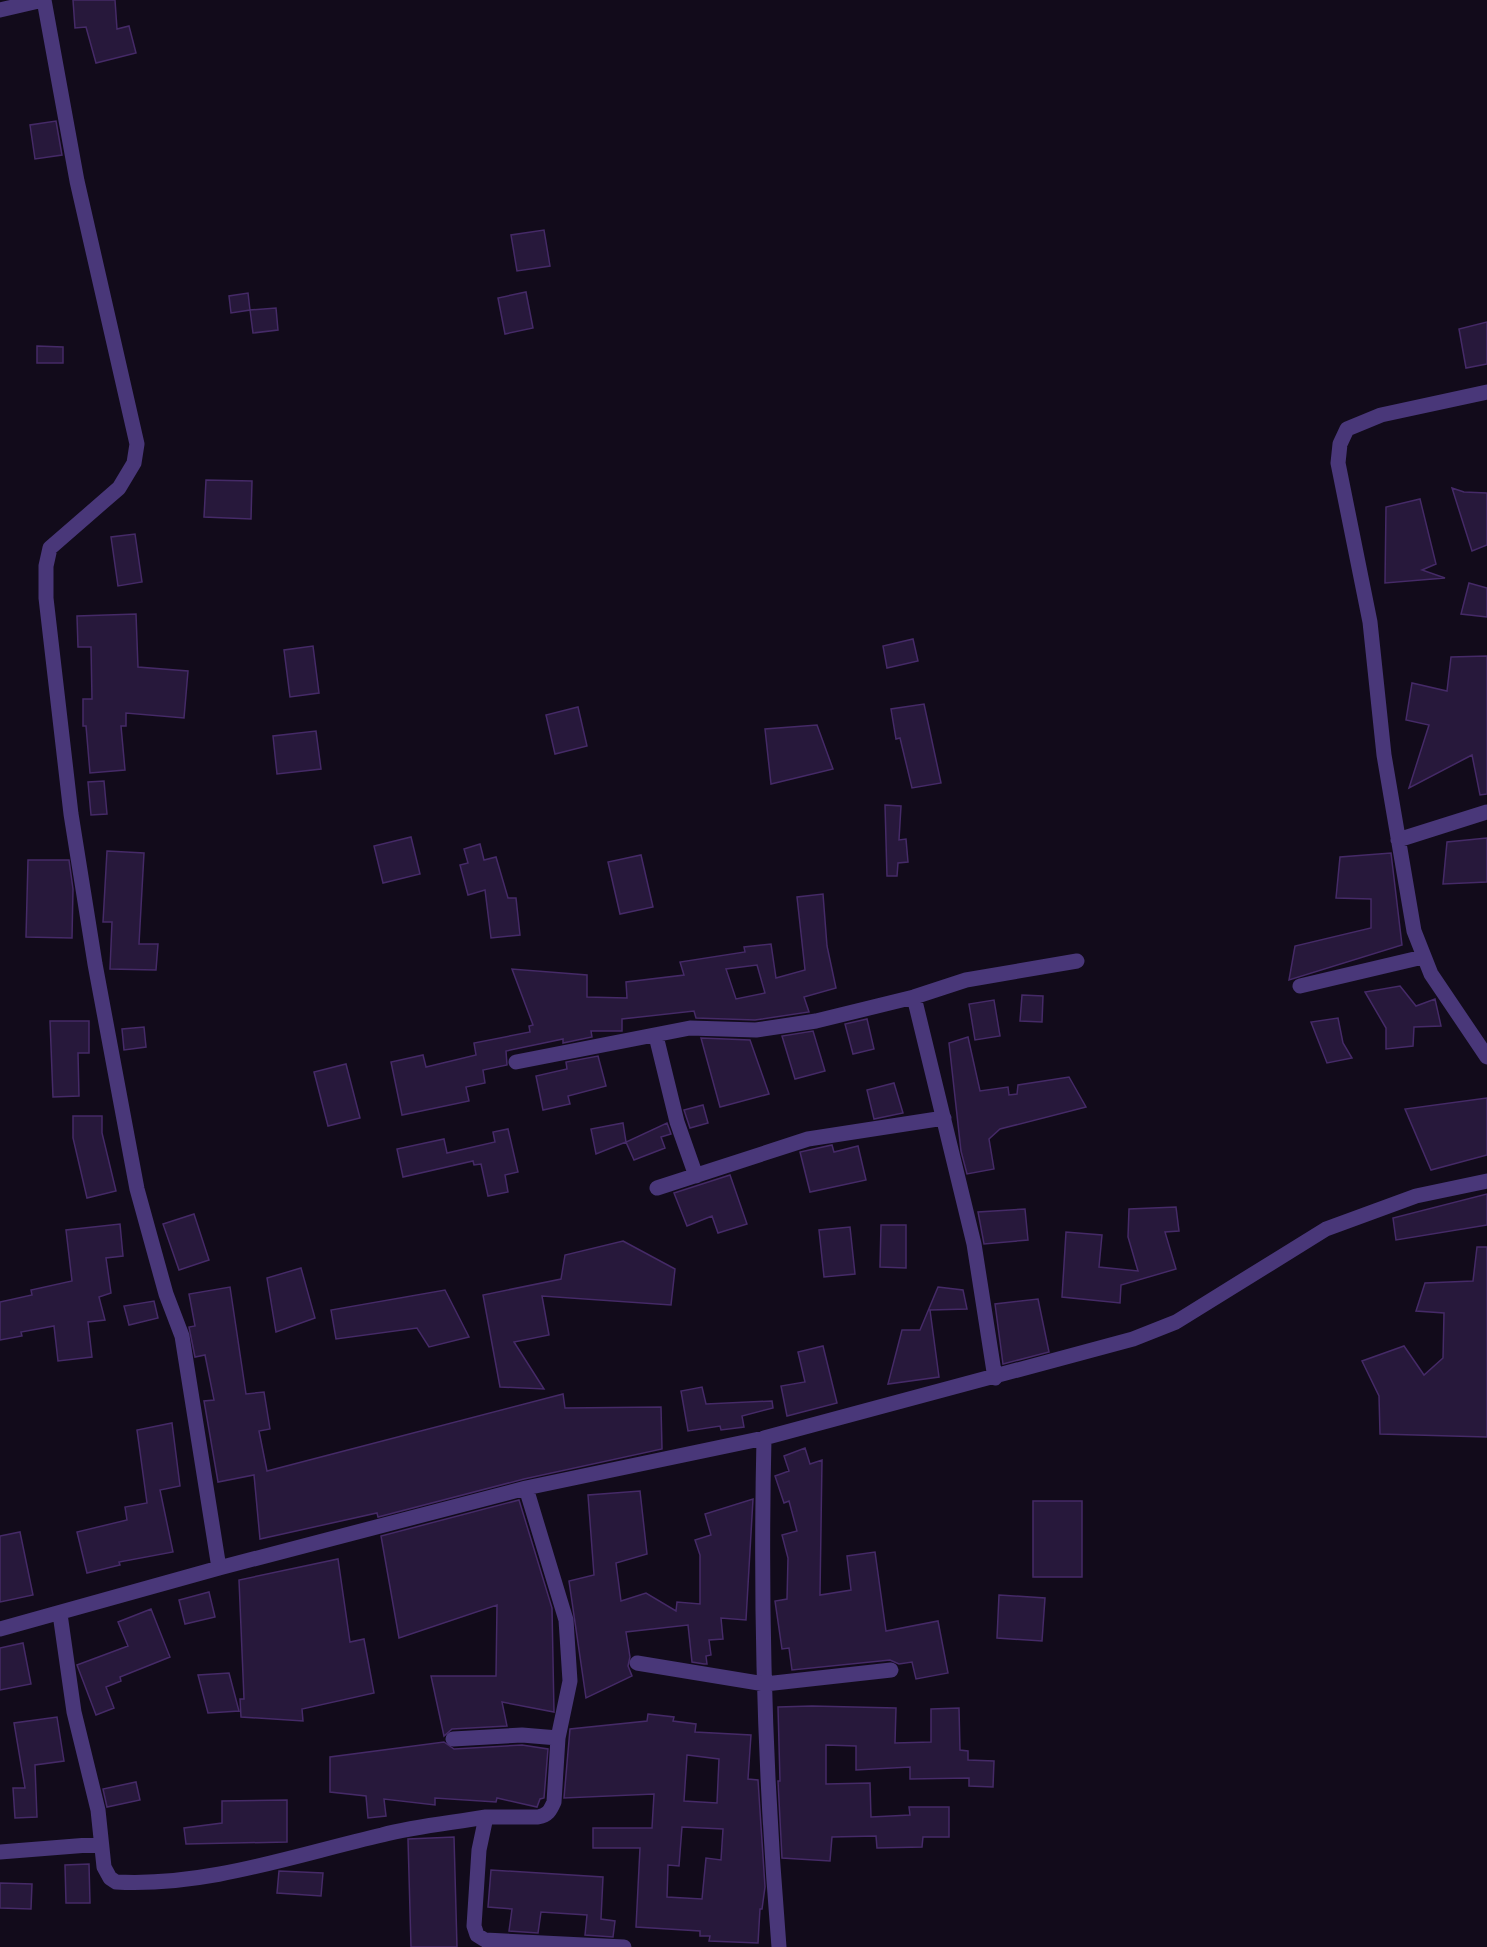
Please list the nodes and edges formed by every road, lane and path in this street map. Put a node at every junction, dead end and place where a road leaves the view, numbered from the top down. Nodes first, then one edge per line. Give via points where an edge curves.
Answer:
1 (43, 0) edge
2 (0, 10) edge
3 (1487, 392) edge
4 (1487, 812) edge
5 (1398, 840) junction
6 (1423, 957) junction
7 (1077, 961) dead end
8 (1300, 986) dead end
9 (914, 998) junction
10 (656, 1036) junction
11 (1487, 1056) edge
12 (516, 1062) dead end
13 (944, 1118) junction
14 (696, 1176) junction
15 (1487, 1181) edge
16 (657, 1188) dead end
17 (995, 1378) junction
18 (764, 1438) junction
19 (526, 1488) junction
20 (219, 1568) junction
21 (60, 1614) junction
22 (0, 1629) edge
23 (637, 1663) dead end
24 (891, 1670) dead end
25 (765, 1684) junction
26 (558, 1738) junction
27 (453, 1739) dead end
28 (486, 1817) junction
29 (101, 1844) junction
30 (0, 1852) edge
31 (624, 1947) edge
32 (779, 1947) edge

1 - 2 street
1 - 20 street via 77,181 137,444 134,463 119,488 50,548 45,566 46,598 71,814 95,964 137,1190 182,1336
3 - 5 street via 1381,415 1347,429 1340,444 1338,463 1370,622 1384,755
4 - 5 street
5 - 6 street via 1414,931
6 - 8 street
6 - 11 street
7 - 9 street via 966,980
9 - 10 street via 816,1021 756,1030 690,1028
9 - 13 street
10 - 12 street
10 - 14 street via 674,1111
13 - 14 street via 808,1139
13 - 17 street via 974,1244
14 - 16 street
15 - 17 street via 1416,1196 1326,1229 1176,1322 1133,1339
17 - 18 street
18 - 19 street
18 - 25 street via 761,1530
19 - 20 street
19 - 26 street via 566,1620 570,1681
20 - 21 street
21 - 22 street
21 - 29 street via 74,1712 98,1810
23 - 25 street
24 - 25 street
25 - 32 street
26 - 27 street via 522,1734
26 - 28 street via 551,1810 538,1817
28 - 29 street via 384,1834 278,1862 188,1879 116,1882 104,1867
28 - 31 street via 478,1861 474,1926 477,1935 497,1941
29 - 30 street

